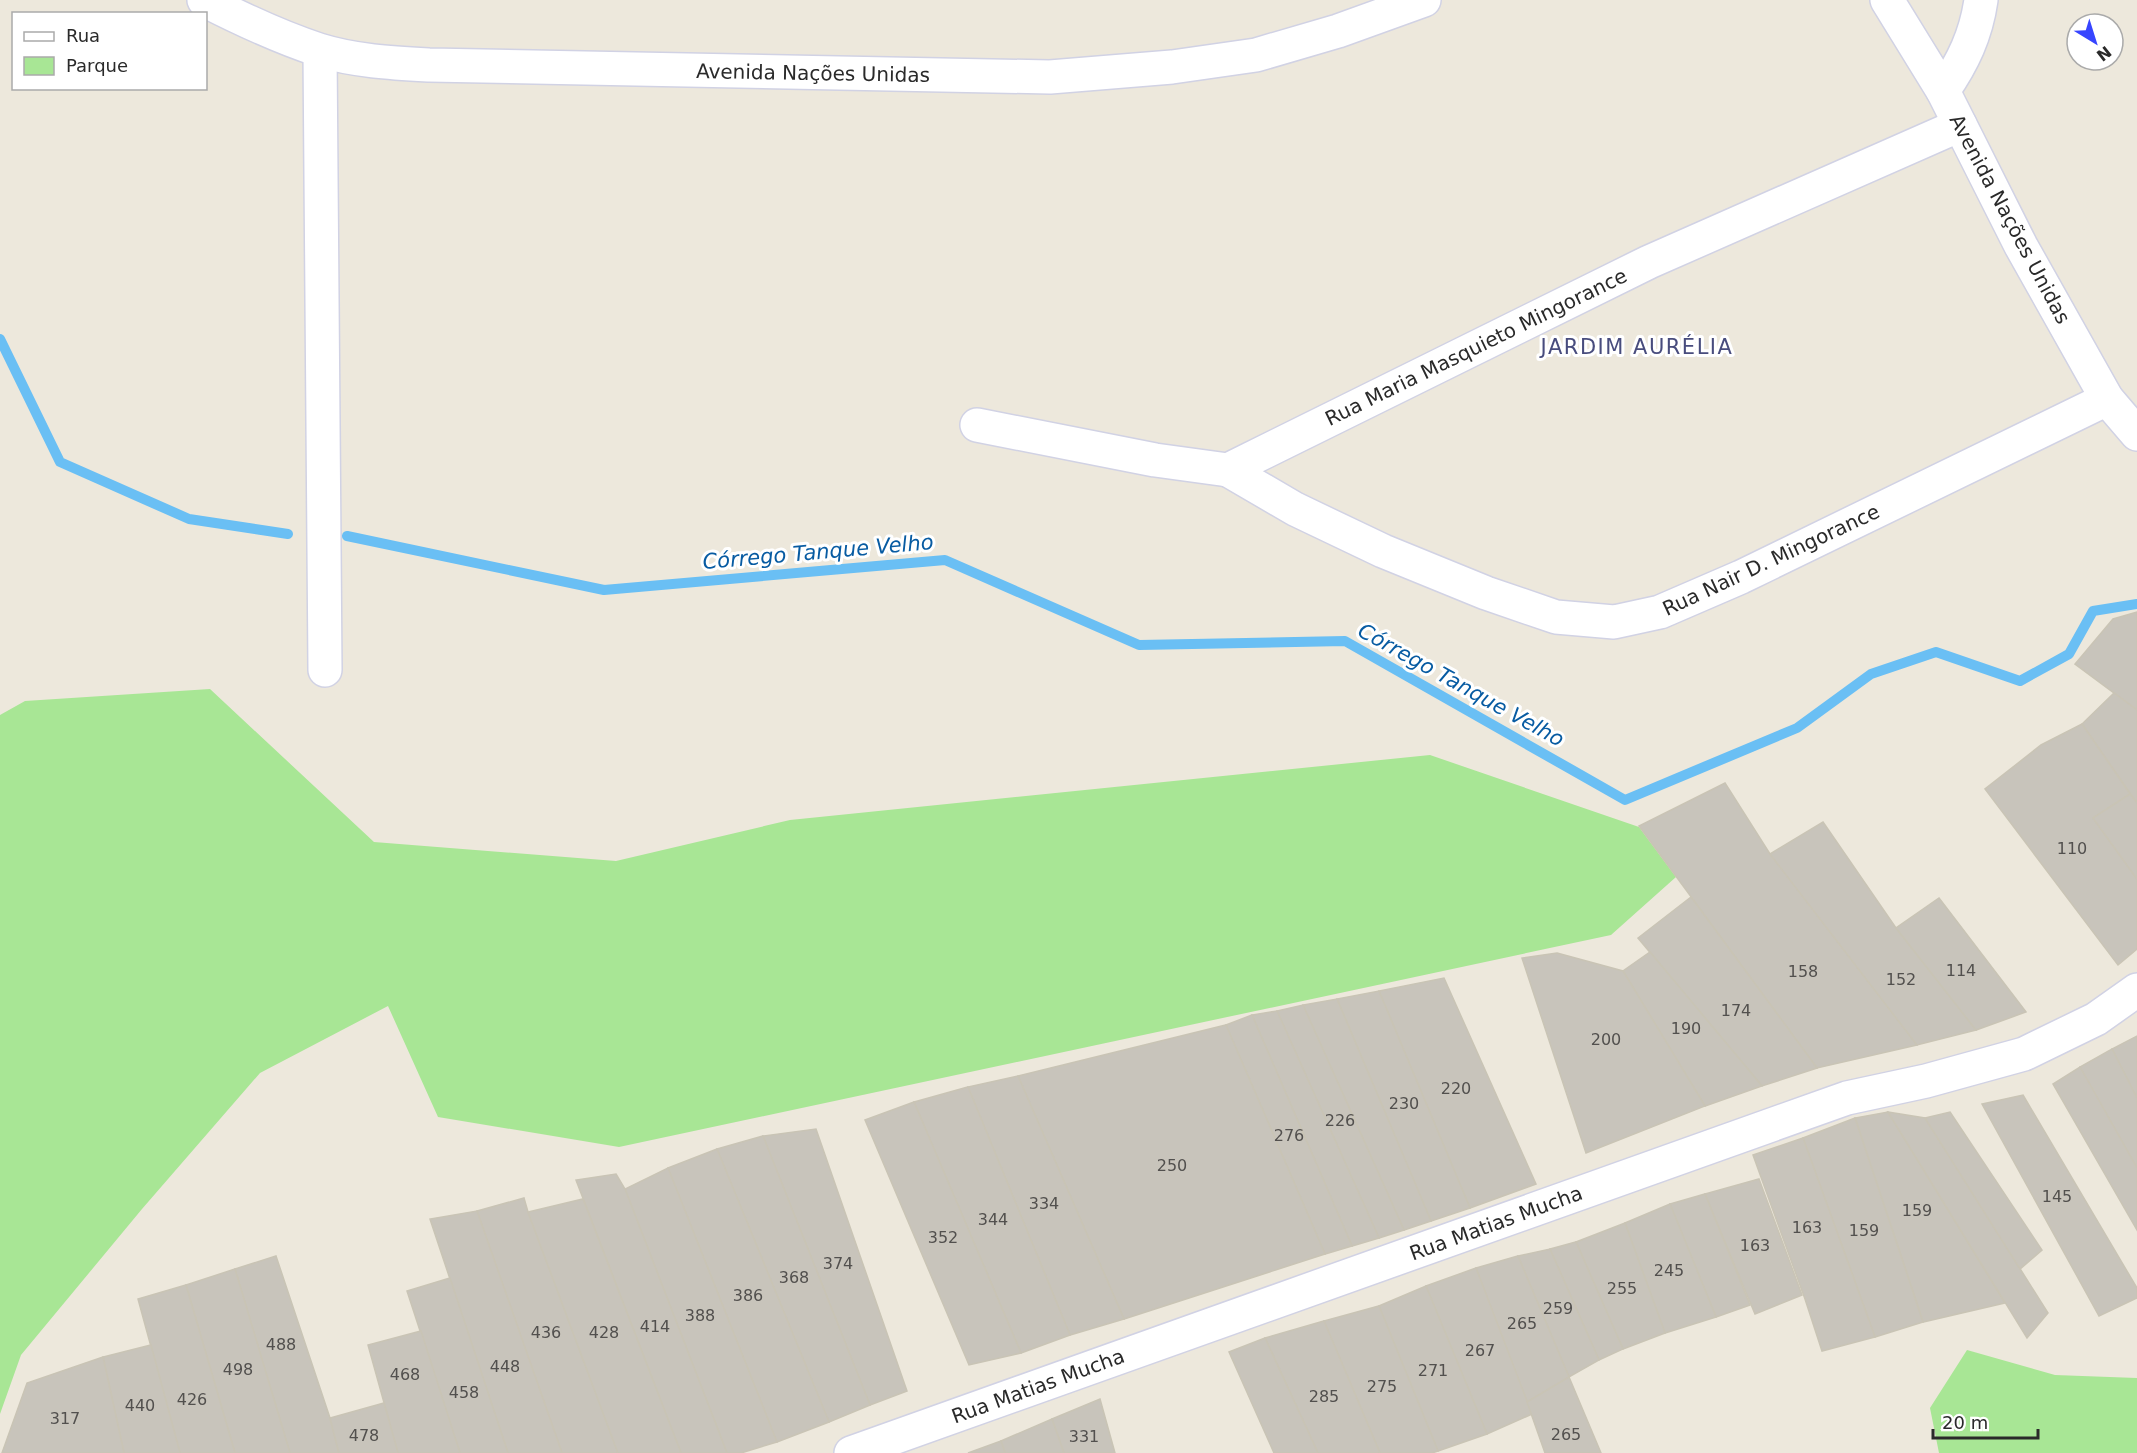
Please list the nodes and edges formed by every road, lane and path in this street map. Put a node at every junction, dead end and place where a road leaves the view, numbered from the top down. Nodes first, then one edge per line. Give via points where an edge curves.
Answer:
1 (204, 0) edge
2 (1424, 0) edge
3 (1887, 0) edge
4 (1981, 0) edge
5 (320, 51) junction
6 (1943, 91) junction
7 (1960, 125) junction
8 (2107, 399) junction
9 (977, 425) dead end
10 (2137, 434) edge
11 (1228, 470) junction
12 (325, 670) dead end
13 (2137, 990) edge
14 (851, 1453) edge

1 - 5 street, Avenida Nações Unidas via 250,24
2 - 5 street, Avenida Nações Unidas via 1256,55 1050,78 429,65 374,61
3 - 6 street, Avenida Nações Unidas
4 - 6 street via 1970,45
5 - 12 street
6 - 7 street, Avenida Nações Unidas
7 - 8 street, Avenida Nações Unidas via 2021,246
7 - 11 street, Rua Maria Masquieto Mingorance via 1649,262
8 - 10 street, Avenida Nações Unidas
8 - 11 street, Rua Nair D. Mingorance via 1742,577 1660,612 1614,622 1556,617 1486,593 1383,551 1295,509
9 - 11 street via 1155,460
13 - 14 street, Rua Matias Mucha via 2096,1019 2024,1054 1847,1098

